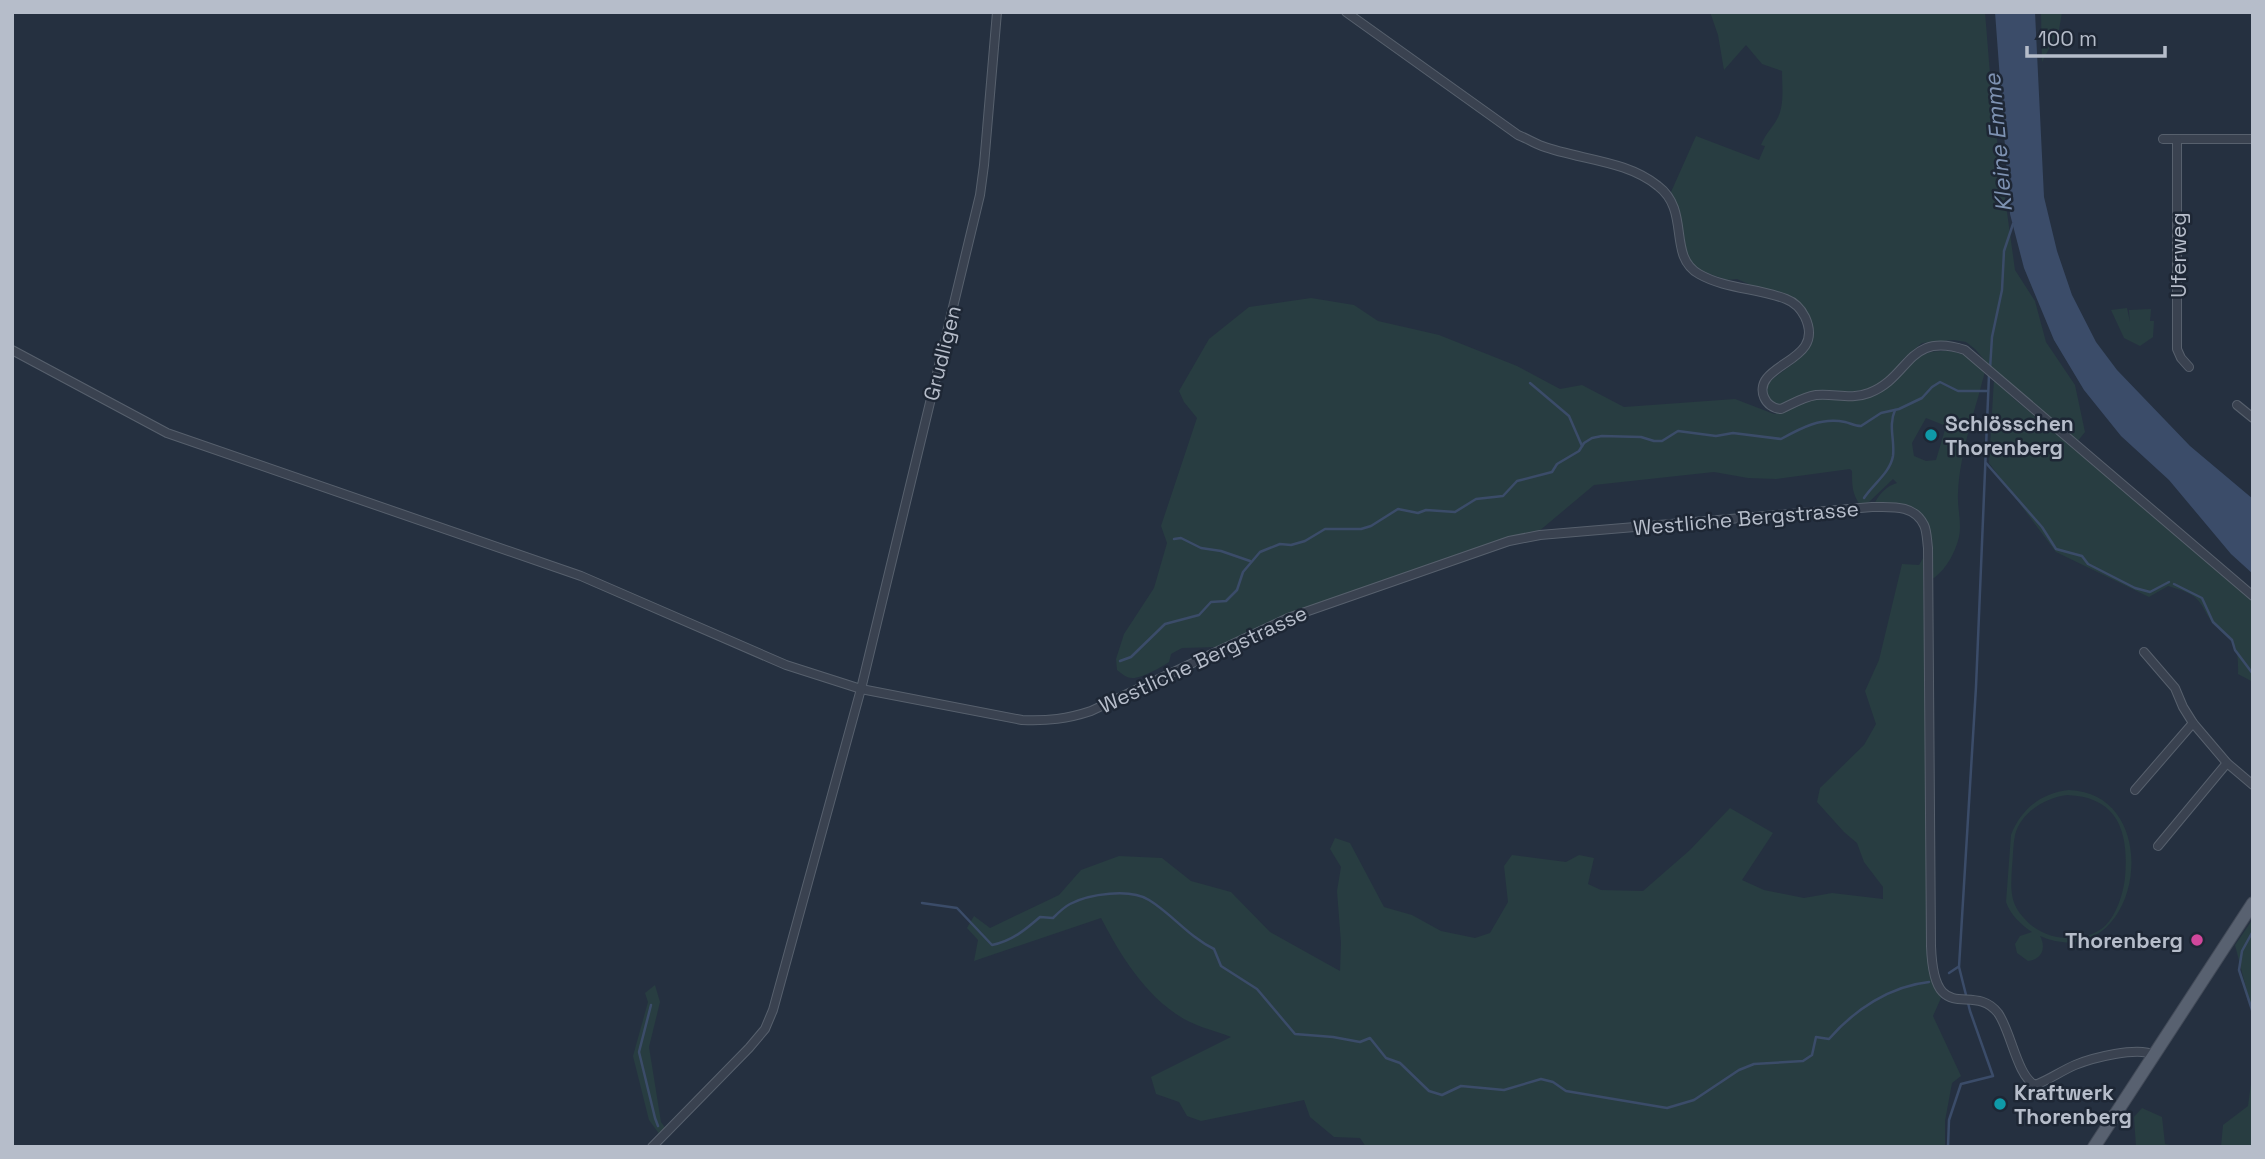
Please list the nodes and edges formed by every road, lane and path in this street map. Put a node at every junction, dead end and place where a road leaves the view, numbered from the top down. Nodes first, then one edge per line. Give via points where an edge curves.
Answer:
1 (996, 12) edge
2 (1346, 12) edge
3 (2163, 139) dead end
4 (2177, 139) junction
5 (2253, 139) edge
6 (12, 351) edge
7 (2189, 367) dead end
8 (2237, 405) dead end
9 (2253, 418) edge
10 (2253, 596) edge
11 (2144, 652) dead end
12 (861, 690) junction
13 (2193, 723) junction
14 (2227, 763) junction
15 (2253, 785) edge
16 (2136, 790) dead end
17 (2158, 846) dead end
18 (2253, 903) edge
19 (2154, 1055) junction
20 (652, 1147) edge
21 (2094, 1147) edge

1 - 12 street, Grudligen via 980,195
2 - 10 street via 1518,135 1627,169 1656,184 1673,205 1683,257 1692,270 1796,305 1807,321 1807,339 1796,357 1763,384 1763,397 1775,409 1813,395 1849,397 1881,388 1913,356 1932,346 1965,350
3 - 4 street
4 - 5 street
4 - 7 street, Uferweg via 2177,349
6 - 12 street, Westliche Bergstrasse via 167,433 531,557 786,665
8 - 9 street
11 - 13 street via 2175,688
12 - 19 street, Westliche Bergstrasse via 1022,720 1067,719 1288,618 1509,541 1858,508 1907,509 1924,525 1928,548 1932,967 1937,984 1951,998 1993,1008 2011,1037 2026,1078 2035,1085 2084,1062 2137,1051
12 - 20 street, Grudligen via 770,1018 743,1056
13 - 14 street
13 - 16 street
14 - 15 street
14 - 17 street
18 - 19 main road
19 - 21 main road

